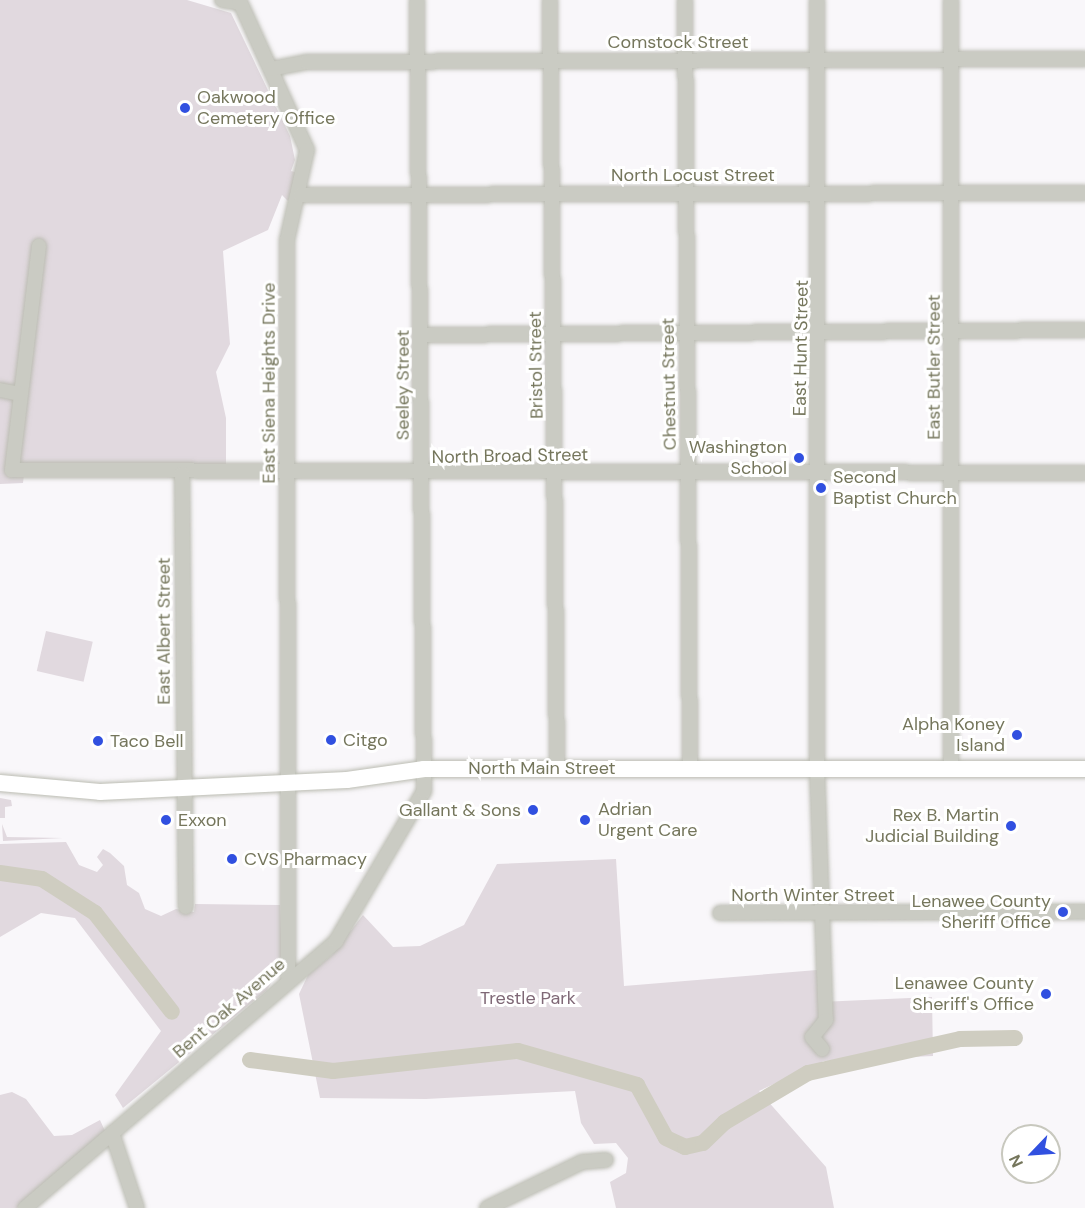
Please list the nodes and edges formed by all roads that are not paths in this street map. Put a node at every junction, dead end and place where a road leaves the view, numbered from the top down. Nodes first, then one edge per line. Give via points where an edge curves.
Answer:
1 (222, 0) edge
2 (417, 0) edge
3 (550, 0) edge
4 (685, 0) edge
5 (816, 0) edge
6 (951, 0) edge
7 (239, 1) edge
8 (816, 59) junction
9 (952, 59) junction
10 (1085, 59) edge
11 (686, 60) junction
12 (418, 62) junction
13 (549, 62) junction
14 (272, 69) junction
15 (952, 191) junction
16 (686, 193) junction
17 (820, 193) junction
18 (1085, 193) edge
19 (552, 194) junction
20 (301, 195) junction
21 (421, 195) junction
22 (39, 246) dead end
23 (687, 329) junction
24 (1085, 330) edge
25 (820, 331) junction
26 (553, 332) junction
27 (952, 332) junction
28 (421, 335) junction
29 (0, 390) edge
30 (21, 394) junction
31 (951, 471) junction
32 (688, 472) junction
33 (817, 472) junction
34 (1085, 472) edge
35 (182, 474) junction
36 (556, 474) junction
37 (286, 475) junction
38 (421, 475) junction
39 (557, 766) junction
40 (690, 768) junction
41 (817, 768) junction
42 (424, 769) junction
43 (1085, 770) edge
44 (951, 771) junction
45 (0, 783) edge
46 (289, 784) junction
47 (184, 788) junction
48 (186, 908) dead end
49 (1085, 912) edge
50 (720, 913) dead end
51 (821, 914) junction
52 (288, 977) junction
53 (822, 1049) dead end
54 (112, 1133) junction
55 (606, 1160) dead end
56 (25, 1208) edge
57 (137, 1208) edge
58 (487, 1208) edge

1 - 7 street
2 - 12 street, Seeley Street
3 - 13 street, Bristol Street
4 - 11 street, Chestnut Street
5 - 8 street, East Hunt Street
6 - 9 street, East Butler Street
7 - 14 street, East Siena Heights Drive
8 - 9 street, Comstock Street
8 - 11 street, Comstock Street
8 - 17 street, East Hunt Street
9 - 10 street, Comstock Street
9 - 15 street, East Butler Street
11 - 13 street, Comstock Street
11 - 16 street, Chestnut Street
12 - 13 street, Comstock Street
12 - 14 street, Comstock Street via 307,62
12 - 21 street, Seeley Street
13 - 19 street, Bristol Street
14 - 20 street, East Siena Heights Drive via 307,150
15 - 17 street, North Locust Street
15 - 18 street, North Locust Street
15 - 27 street, East Butler Street
16 - 17 street, North Locust Street
16 - 19 street, North Locust Street
16 - 23 street, Chestnut Street
17 - 25 street, East Hunt Street
19 - 21 street, North Locust Street
19 - 26 street, Bristol Street
20 - 21 street, North Locust Street
20 - 37 street, East Siena Heights Drive via 288,240
21 - 28 street, Seeley Street
22 - 30 street, North Broad Street
23 - 25 street
23 - 26 street
23 - 32 street, Chestnut Street
24 - 27 street
25 - 27 street
25 - 33 street, East Hunt Street
26 - 28 street
26 - 36 street, Bristol Street
27 - 31 street, East Butler Street
28 - 38 street, Seeley Street
29 - 30 street
30 - 35 street, North Broad Street via 12,470
31 - 33 street, North Broad Street
31 - 34 street, North Broad Street
31 - 44 street, East Butler Street
32 - 33 street, North Broad Street
32 - 36 street, North Broad Street
32 - 40 street, Chestnut Street
33 - 41 street, East Hunt Street
35 - 37 street, North Broad Street
35 - 47 street, East Albert Street
36 - 38 street, North Broad Street
36 - 39 street, Bristol Street
37 - 38 street, North Broad Street
37 - 46 street, East Siena Heights Drive
38 - 42 street, Seeley Street
39 - 40 main road, North Main Street
39 - 42 main road, North Main Street
40 - 41 main road, North Main Street
41 - 44 main road, North Main Street
41 - 51 street, East Hunt Street
42 - 46 main road, North Main Street
42 - 52 street, Bent Oak Avenue via 418,807 350,922 320,957
43 - 44 main road, North Main Street
45 - 47 main road, North Main Street via 100,792
46 - 47 main road, North Main Street
46 - 52 street, East Siena Heights Drive
47 - 48 street, East Albert Street
49 - 51 street, North Winter Street
50 - 51 street, North Winter Street
51 - 53 street, East Hunt Street via 826,1020 812,1037
52 - 54 street, Bent Oak Avenue via 232,1031
54 - 56 street, Bent Oak Avenue
54 - 57 street
55 - 58 street via 582,1162

